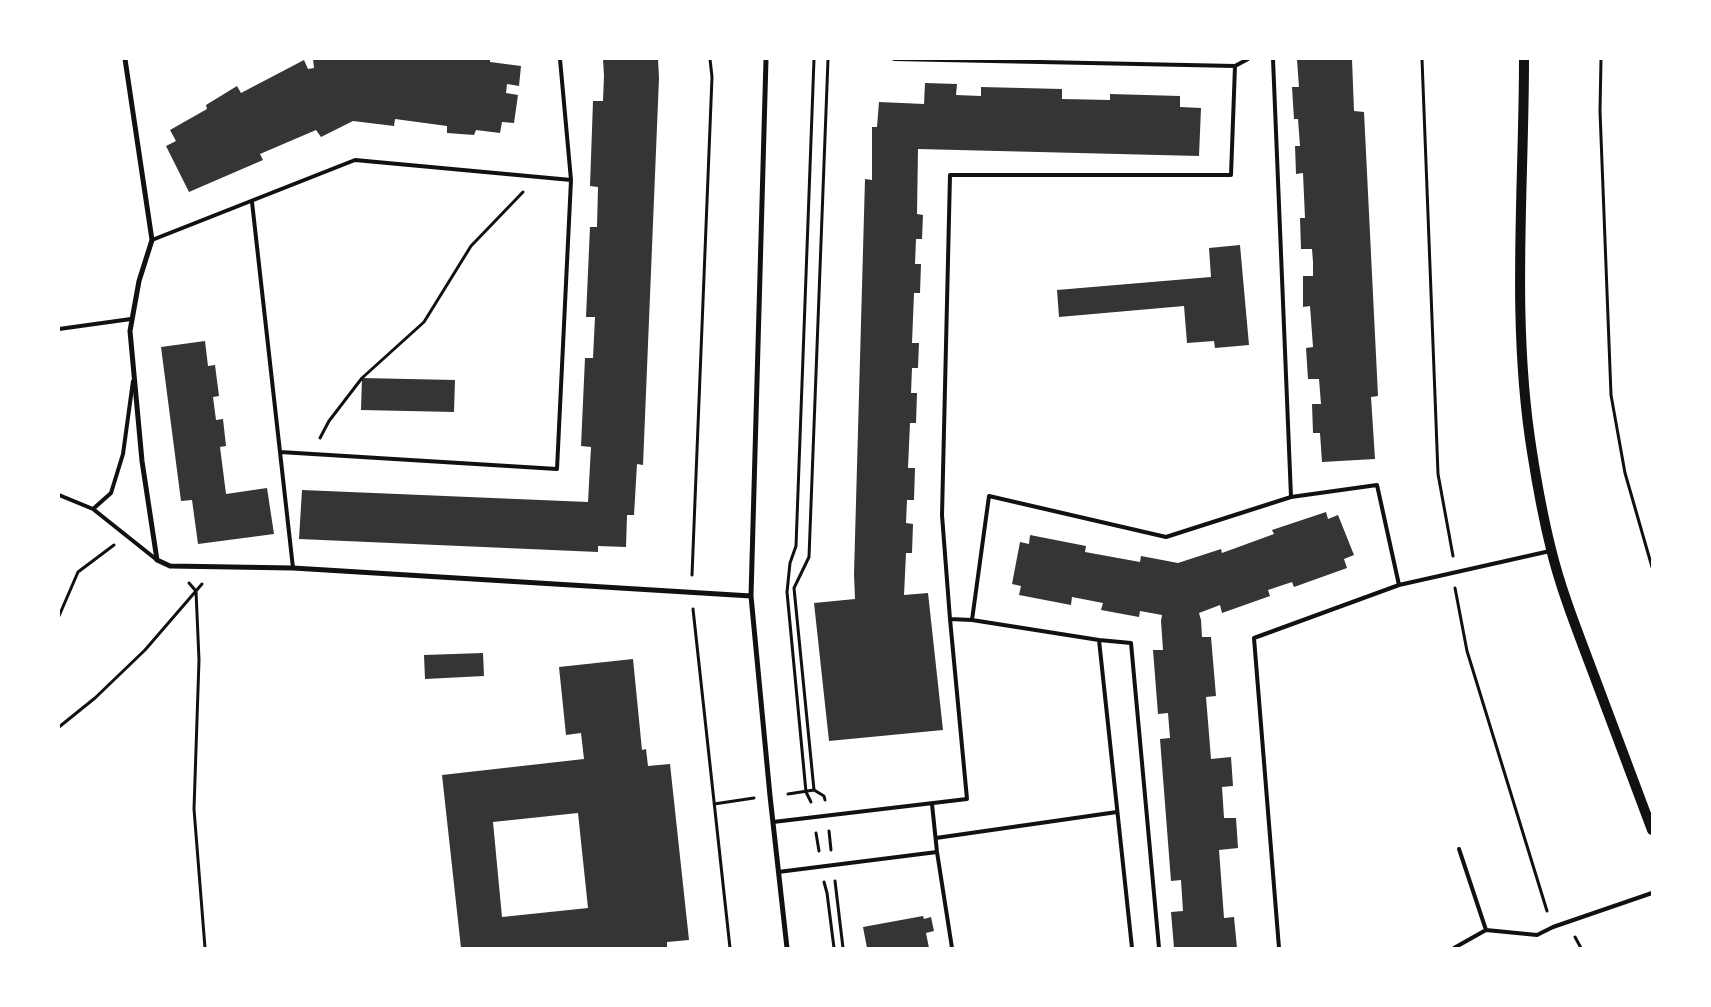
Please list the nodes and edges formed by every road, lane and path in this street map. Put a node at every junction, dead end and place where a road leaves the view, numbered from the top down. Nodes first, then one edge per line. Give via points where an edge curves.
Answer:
1 (125, 59) edge
2 (560, 59) edge
3 (710, 59) edge
4 (766, 59) edge
5 (814, 59) edge
6 (828, 59) edge
7 (894, 59) edge
8 (1248, 59) edge
9 (1273, 59) edge
10 (1422, 59) edge
11 (1524, 59) edge
12 (1601, 59) edge
13 (1236, 66) junction
14 (538, 177) junction
15 (571, 180) junction
16 (252, 202) junction
17 (152, 240) junction
18 (131, 319) junction
19 (59, 329) edge
20 (133, 379) junction
21 (280, 452) junction
22 (311, 454) junction
23 (59, 495) edge
24 (1291, 497) junction
25 (93, 509) junction
26 (127, 536) junction
27 (1551, 551) junction
28 (157, 560) junction
29 (170, 566) junction
30 (217, 566) junction
31 (1652, 567) edge
32 (293, 568) junction
33 (1454, 572) junction
34 (1399, 585) junction
35 (196, 591) junction
36 (691, 593) junction
37 (751, 596) junction
38 (59, 616) edge
39 (950, 619) junction
40 (972, 620) junction
41 (1099, 640) junction
42 (59, 727) edge
43 (824, 796) dead end
44 (932, 804) junction
45 (1117, 812) junction
46 (814, 817) junction
47 (773, 822) junction
48 (1652, 830) edge
49 (936, 838) junction
50 (1459, 849) dead end
51 (937, 852) junction
52 (821, 867) junction
53 (778, 872) junction
54 (1652, 893) edge
55 (1552, 927) junction
56 (1486, 930) junction
57 (205, 948) edge
58 (730, 948) edge
59 (787, 948) edge
60 (834, 948) edge
61 (952, 948) edge
62 (1132, 948) edge
63 (1159, 948) edge
64 (1279, 948) edge
65 (1454, 948) edge

1 - 17 street
2 - 15 lane
3 - 36 path via 712,78
4 - 37 street
5 - 46 path via 796,546 790,562 787,592 806,792
6 - 43 path via 809,557 794,588 814,790
7 - 13 lane
8 - 13 lane
9 - 24 lane
10 - 33 path via 1438,474
11 - 27 main road via 1520,204 1522,347 1532,451
12 - 31 path via 1600,111 1611,395 1625,473
13 - 39 lane via 1231,175 950,175 942,515
14 - 15 lane
14 - 16 lane via 355,160
14 - 22 path via 471,246 424,322 362,378 329,421
15 - 22 lane via 557,469
16 - 17 lane
16 - 21 lane
17 - 18 street
18 - 19 lane
18 - 20 street
20 - 25 lane via 124,454 112,493
20 - 28 street
21 - 22 lane
21 - 32 lane
23 - 25 lane
24 - 34 lane via 1377,485
24 - 40 lane via 1166,537 989,496
25 - 26 lane
26 - 28 lane
26 - 38 path via 78,572
27 - 33 lane
27 - 48 main road via 1582,644
28 - 29 street
29 - 30 street
29 - 35 path
30 - 32 street
30 - 35 path
32 - 36 street
33 - 34 lane
33 - 55 path via 1467,652
34 - 64 lane via 1254,638
35 - 42 path via 145,650
35 - 57 path via 199,660 194,809
36 - 37 street
36 - 58 path
37 - 47 street
39 - 40 lane
39 - 44 lane via 967,799
40 - 41 lane
41 - 45 lane
41 - 63 lane via 1131,643
44 - 46 lane
44 - 49 lane
45 - 49 lane
45 - 62 lane
46 - 47 lane
46 - 52 path
47 - 53 street
49 - 51 lane
50 - 56 lane
51 - 52 lane
51 - 61 lane
52 - 53 lane
52 - 60 path
53 - 59 street
54 - 55 lane
55 - 56 lane via 1537,935
56 - 65 lane

